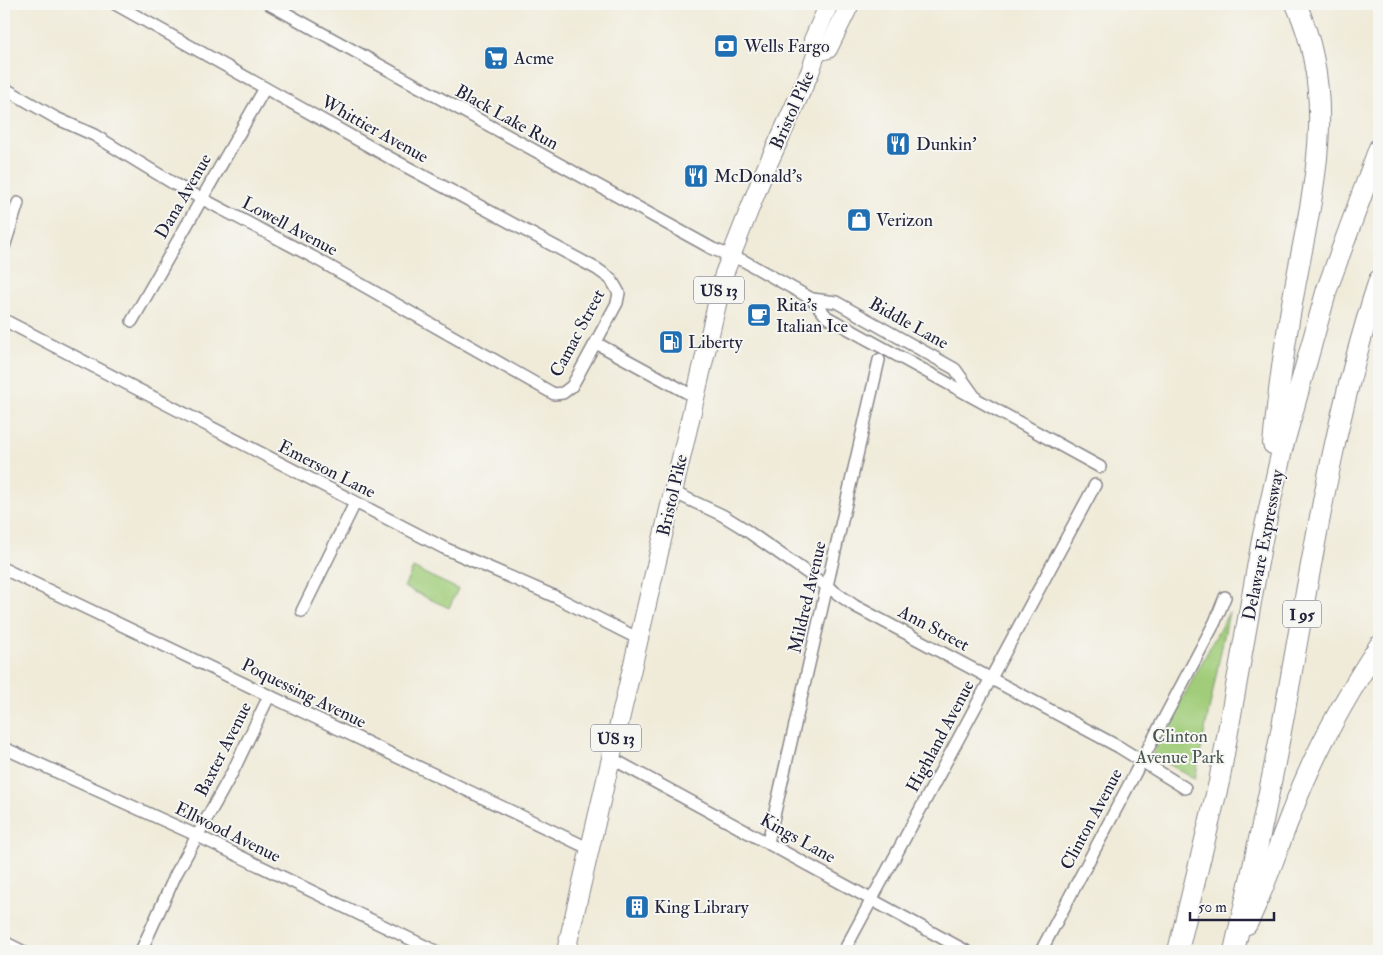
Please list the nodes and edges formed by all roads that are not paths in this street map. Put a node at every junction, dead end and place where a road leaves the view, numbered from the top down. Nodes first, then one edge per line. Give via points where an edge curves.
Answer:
1 (115, 4) edge
2 (269, 4) edge
3 (829, 4) edge
4 (850, 4) edge
5 (1296, 4) edge
6 (818, 52) junction
7 (4, 88) edge
8 (265, 88) junction
9 (1379, 148) edge
10 (203, 199) junction
11 (18, 203) dead end
12 (4, 246) edge
13 (730, 256) junction
14 (1379, 280) edge
15 (616, 286) joint
16 (812, 299) junction
17 (4, 320) edge
18 (132, 321) dead end
19 (596, 343) junction
20 (879, 360) dead end
21 (560, 394) joint
22 (694, 397) junction
23 (976, 397) junction
24 (1100, 466) dead end
25 (1095, 484) dead end
26 (673, 492) junction
27 (355, 503) junction
28 (1262, 540) junction
29 (4, 569) edge
30 (827, 589) junction
31 (1225, 597) dead end
32 (302, 610) dead end
33 (639, 639) junction
34 (1379, 646) edge
35 (991, 678) junction
36 (269, 696) junction
37 (4, 748) edge
38 (611, 758) junction
39 (1142, 760) junction
40 (1185, 788) dead end
41 (198, 836) junction
42 (768, 842) junction
43 (590, 849) junction
44 (872, 899) junction
45 (4, 942) edge
46 (22, 951) edge
47 (141, 951) edge
48 (435, 951) edge
49 (566, 951) edge
50 (844, 951) edge
51 (966, 951) edge
52 (1041, 951) edge
53 (1178, 951) edge
54 (1234, 951) edge

1 - 8 street, Whittier Avenue
2 - 13 street, Black Lake Run via 560,166
3 - 6 main road, Bristol Pike / US 13 via 813,40
4 - 6 main road, Bristol Pike / US 13 via 828,49
5 - 28 highway via 1316,66 1321,124 1286,333
6 - 13 main road, Bristol Pike / US 13
7 - 10 street, Lowell Avenue
8 - 10 street, Dana Avenue
8 - 15 street, Whittier Avenue via 597,269
9 - 28 highway, Delaware Expressway via 1327,289 1282,450
10 - 18 street, Dana Avenue
10 - 21 street, Lowell Avenue via 313,257 502,366 554,394
11 - 12 street
13 - 16 street, Biddle Lane
13 - 22 main road, Bristol Pike / US 13
14 - 54 highway, I 95 via 1330,460 1272,781
15 - 19 street, Camac Street via 620,293 617,303
16 - 23 street, Biddle Lane via 827,317 962,393
16 - 23 street, Biddle Lane via 836,302 955,369
17 - 27 street, Emerson Lane
19 - 21 street, Camac Street via 572,386
19 - 22 street
20 - 30 street, Mildred Avenue
22 - 26 main road, Bristol Pike / US 13
23 - 24 street, Biddle Lane
25 - 35 street, Highland Avenue
26 - 30 street, Ann Street via 740,526
26 - 33 main road, Bristol Pike / US 13
27 - 32 street
27 - 33 street, Emerson Lane
28 - 53 highway, Delaware Expressway via 1219,782
29 - 36 street, Poquessing Avenue
30 - 35 street, Ann Street
30 - 42 street, Mildred Avenue
31 - 39 street, Clinton Avenue
33 - 38 main road, Bristol Pike / US 13
34 - 54 highway via 1321,746 1290,815 1263,892
35 - 39 street, Ann Street
35 - 44 street, Highland Avenue
36 - 41 street, Baxter Avenue
36 - 43 street, Poquessing Avenue
37 - 41 street, Ellwood Avenue
38 - 42 street, Kings Lane
38 - 43 main road, Bristol Pike / US 13
39 - 40 street, Ann Street
39 - 52 street, Clinton Avenue
41 - 47 street, Baxter Avenue via 176,874
41 - 48 street, Ellwood Avenue
42 - 44 street, Kings Lane
43 - 49 main road, Bristol Pike / US 13
44 - 50 street, Highland Avenue
44 - 51 street, Kings Lane
45 - 46 street

